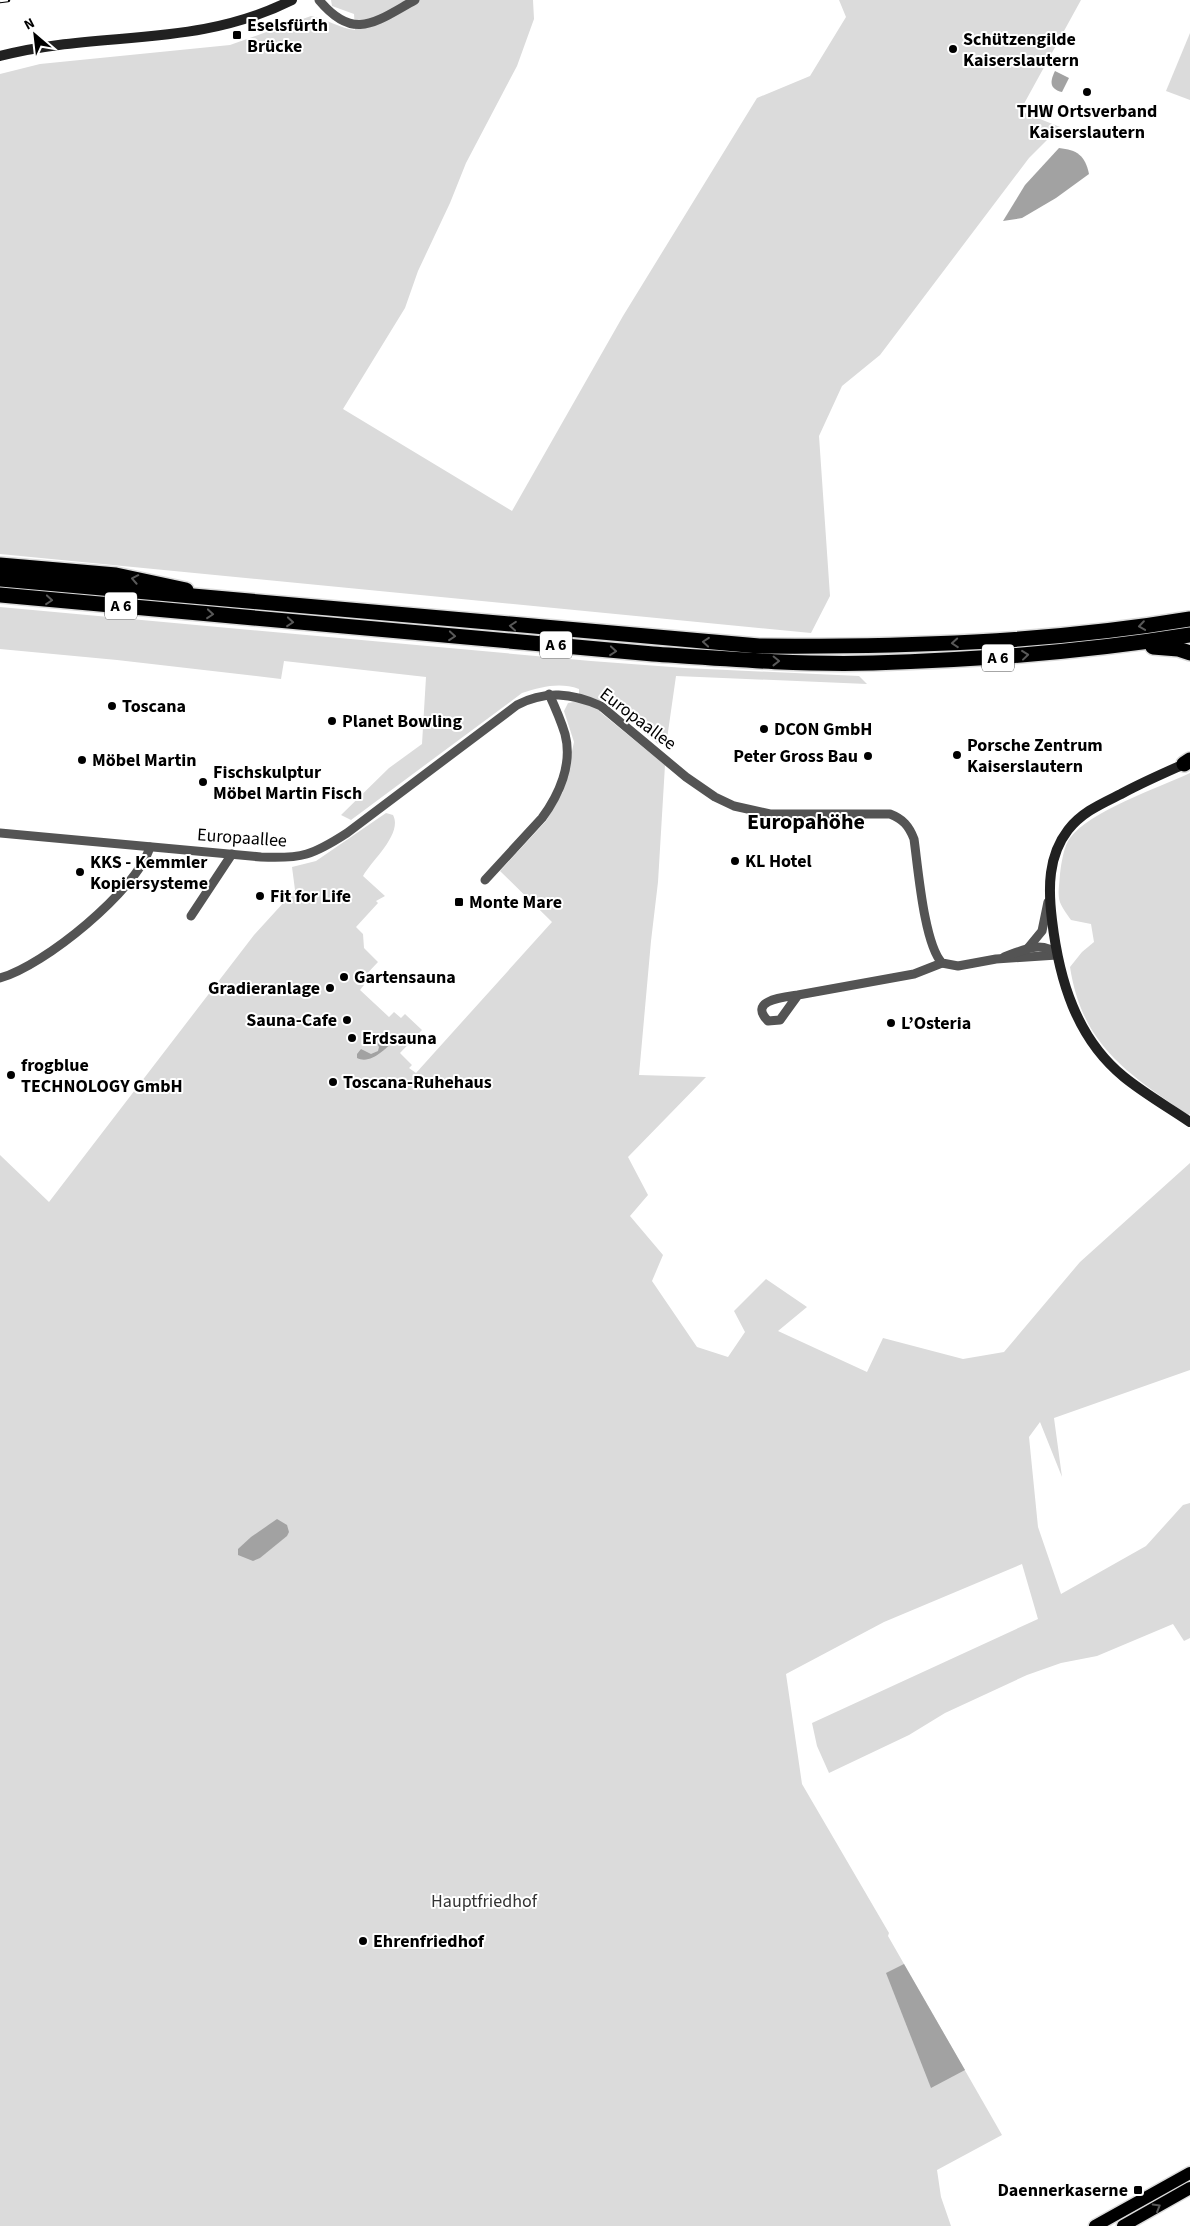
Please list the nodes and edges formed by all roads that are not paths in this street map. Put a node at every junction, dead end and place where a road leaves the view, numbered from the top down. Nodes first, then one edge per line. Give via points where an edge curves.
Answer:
1 (292, 0) edge
2 (319, 0) edge
3 (415, 0) edge
4 (0, 56) edge
5 (0, 565) edge
6 (0, 579) edge
7 (0, 595) edge
8 (216, 600) junction
9 (1190, 618) edge
10 (1190, 635) edge
11 (1124, 646) junction
12 (1190, 653) edge
13 (549, 694) junction
14 (1188, 762) edge
15 (0, 833) edge
16 (150, 847) junction
17 (232, 854) junction
18 (485, 880) dead end
19 (1049, 897) junction
20 (191, 916) dead end
21 (1026, 950) junction
22 (1057, 955) junction
23 (996, 959) junction
24 (942, 963) junction
25 (0, 978) edge
26 (798, 995) dead end
27 (1190, 1122) edge
28 (1190, 2173) edge
29 (1190, 2188) edge
30 (1095, 2226) edge
31 (1123, 2226) edge

1 - 4 street via 210,29 54,46
2 - 3 street via 344,23 353,25 383,18
8 -> 5 highway via 171,586 116,575
6 - 8 highway, A 6
7 -> 11 highway, A 6 via 757,661 880,663 1002,658
9 -> 8 highway, A 6 via 1087,634 956,644 759,646
10 - 11 highway, A 6
11 - 12 highway via 1168,648
13 - 17 street, Europaallee via 528,699 508,711 323,849 288,859
13 - 18 street via 567,745 561,784 542,818
13 - 24 street, Europaallee via 586,699 600,706 693,782 715,797 744,810 770,814 890,814 898,817 907,825 914,839 929,936
14 - 19 street via 1095,807 1075,822 1060,841 1054,858
15 - 16 street, Europaallee
16 - 17 street, Europaallee
16 - 25 street via 141,867 94,917 53,950
17 - 20 street
19 - 21 street via 1042,931
19 - 22 street
21 - 22 street via 1043,947
21 - 23 street
22 - 23 street
22 - 27 street via 1072,1007 1087,1034 1120,1074
23 - 24 street via 958,966
24 - 26 street via 914,974
28 - 30 main road
31 -> 29 main road

